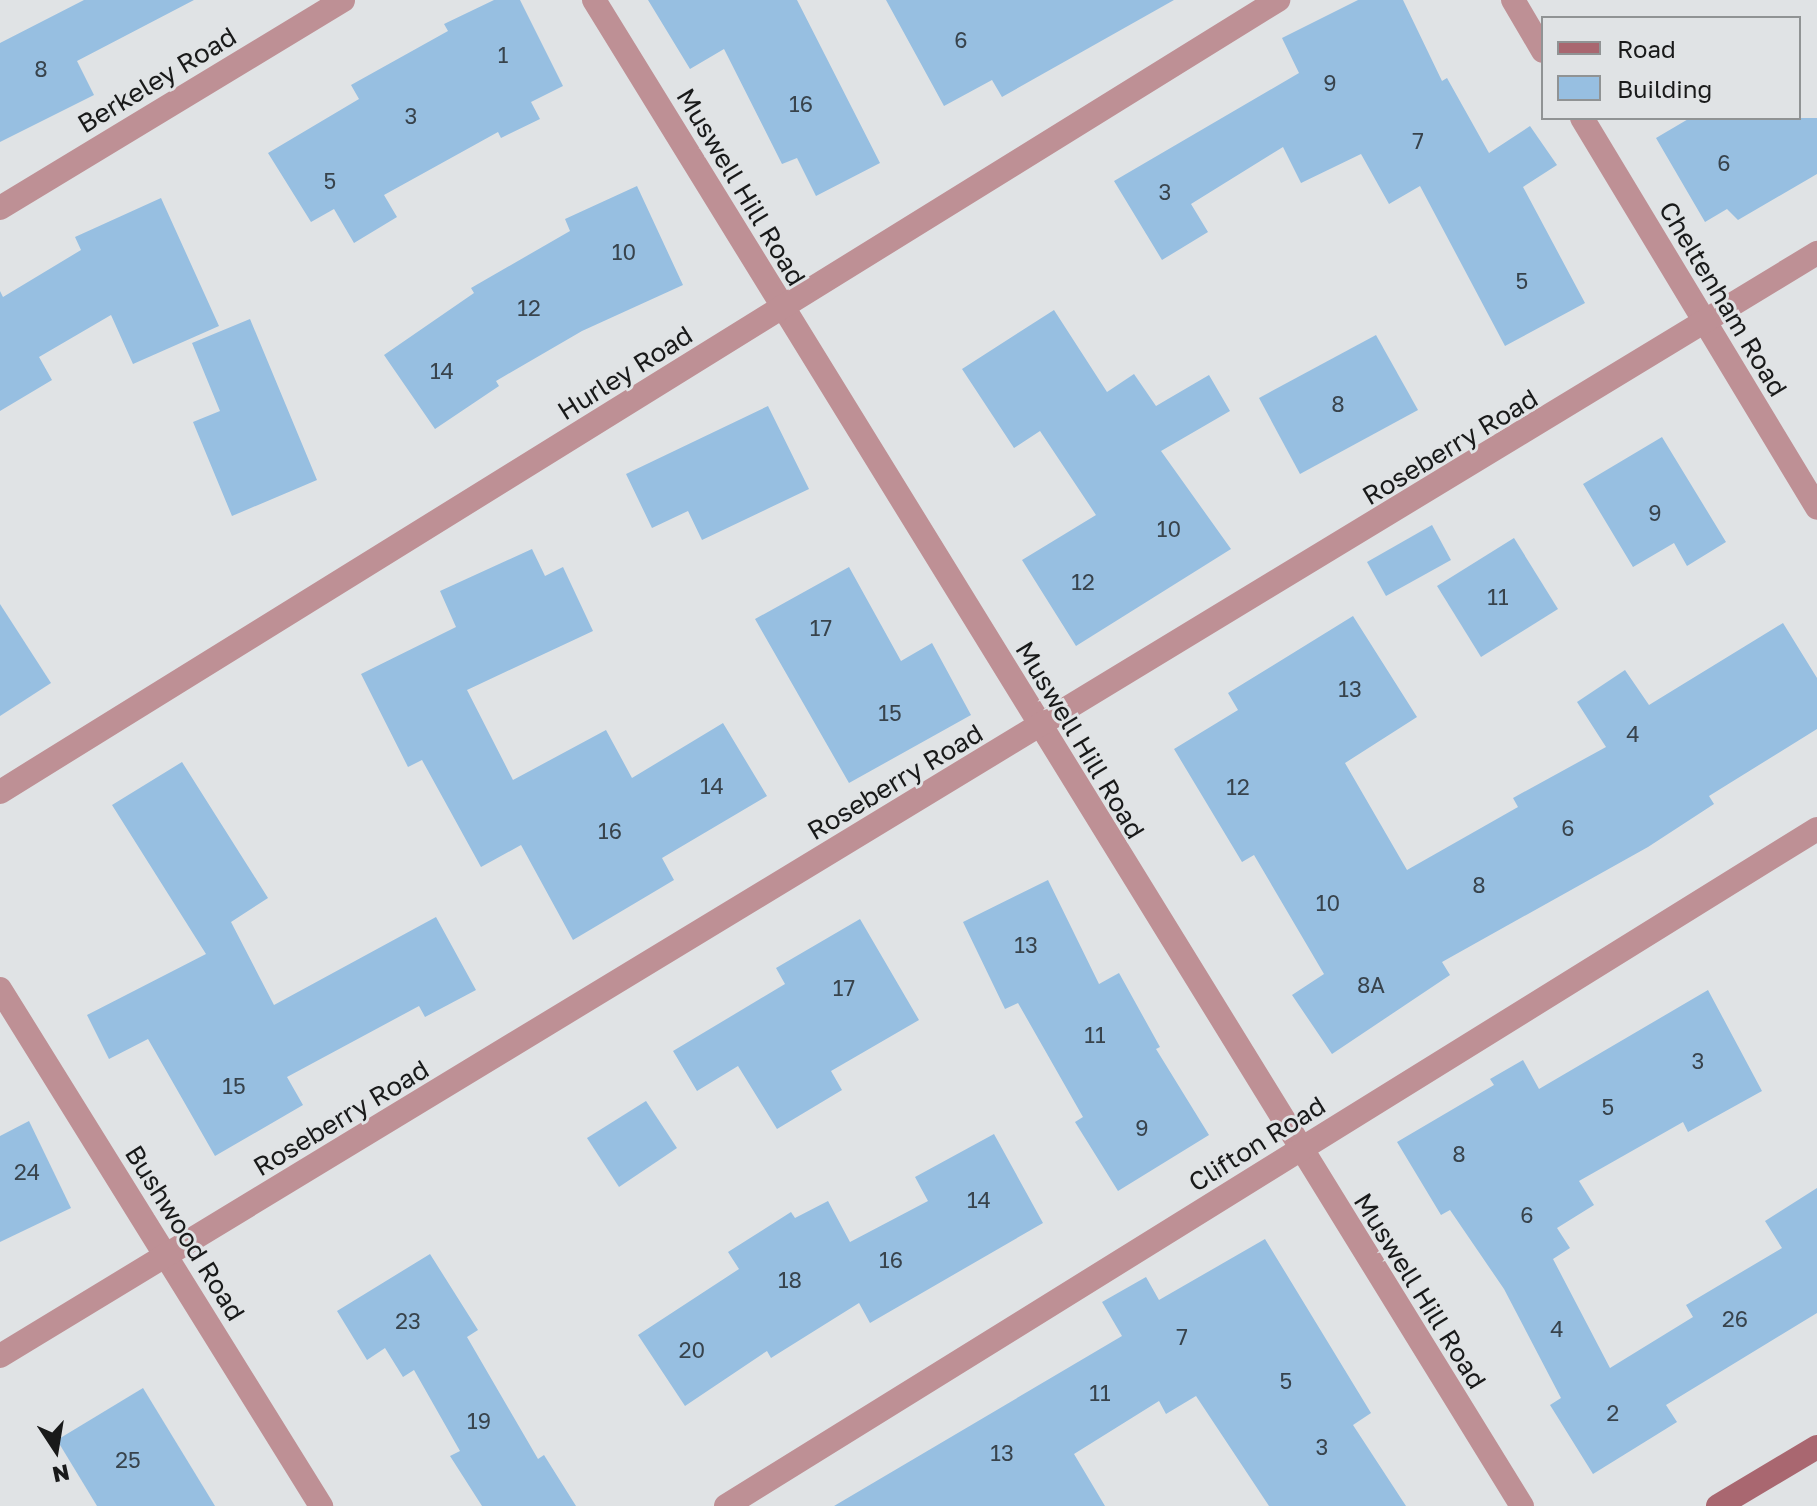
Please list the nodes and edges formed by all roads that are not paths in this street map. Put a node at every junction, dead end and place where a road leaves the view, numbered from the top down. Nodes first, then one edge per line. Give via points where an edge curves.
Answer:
1 (343, 0) edge
2 (594, 0) edge
3 (1278, 0) edge
4 (1513, 0) edge
5 (1541, 48) edge
6 (1583, 120) edge
7 (0, 208) edge
8 (1817, 253) edge
9 (783, 309) junction
10 (1704, 326) junction
11 (1817, 508) edge
12 (1039, 728) junction
13 (0, 792) edge
14 (1817, 829) edge
15 (0, 989) edge
16 (1299, 1151) junction
17 (166, 1256) junction
18 (0, 1356) edge
19 (1817, 1447) edge
20 (321, 1506) edge
21 (726, 1506) edge
22 (1522, 1506) edge
23 (1718, 1506) edge

1 - 7 street, Berkeley Road
2 - 9 street, Muswell Hill Road
3 - 9 street, Hurley Road
4 - 5 street
6 - 10 street, Cheltenham Road
8 - 10 street, Roseberry Road
9 - 12 street, Muswell Hill Road
9 - 13 street, Hurley Road
10 - 11 street, Cheltenham Road
10 - 12 street, Roseberry Road
12 - 16 street, Muswell Hill Road
12 - 17 street, Roseberry Road
14 - 16 street, Clifton Road
15 - 17 street, Bushwood Road
16 - 21 street, Clifton Road
16 - 22 street, Muswell Hill Road
17 - 18 street, Roseberry Road
17 - 20 street, Bushwood Road
19 - 23 main road

